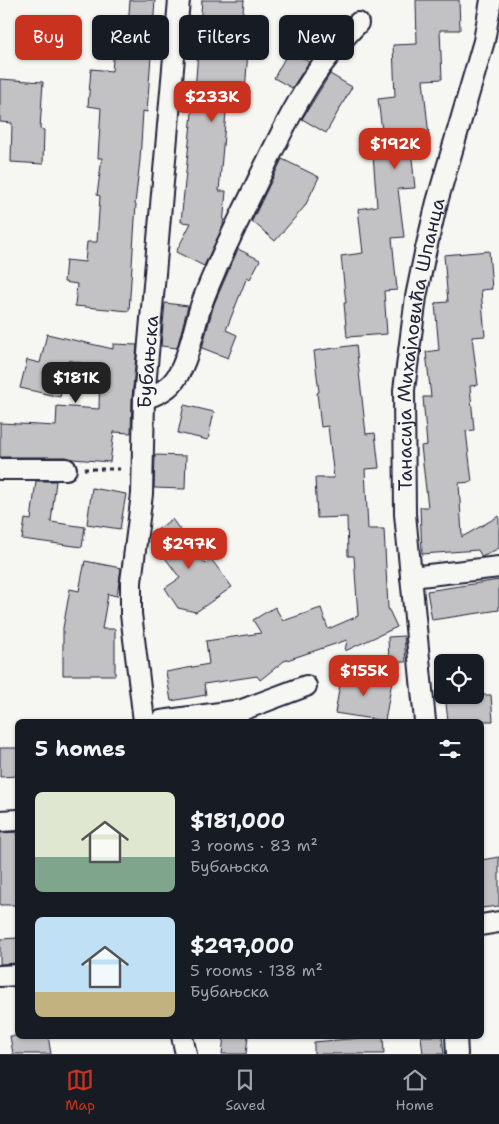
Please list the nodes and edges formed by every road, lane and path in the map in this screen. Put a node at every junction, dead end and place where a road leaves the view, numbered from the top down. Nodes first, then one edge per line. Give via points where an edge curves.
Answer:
1 (179, 0) edge
2 (491, 0) edge
3 (358, 23) dead end
4 (144, 399) junction
5 (66, 469) joint
6 (144, 469) junction
7 (0, 470) edge
8 (499, 567) edge
9 (411, 577) junction
10 (306, 686) dead end
11 (144, 719) edge
12 (176, 719) edge
13 (425, 719) edge
14 (15, 820) edge
15 (0, 821) edge
16 (499, 922) edge
17 (484, 924) edge
18 (15, 975) edge
19 (0, 976) edge
20 (183, 1039) edge
21 (456, 1039) edge
22 (186, 1054) edge
23 (457, 1054) edge

1 - 4 street, Бубањска
2 - 9 street, Танасија Михајловића Шпанца via 484,41 437,202 408,352 404,390 404,464
3 - 4 street via 314,76 287,122 236,224 203,300 178,374 171,385
4 - 6 street, Бубањска
5 - 6 path
5 - 7 street
6 - 11 street, Бубањска via 131,582
8 - 9 street
9 - 13 street, Танасија Михајловића Шпанца
10 - 12 street via 242,710
14 - 15 street
16 - 17 street
18 - 19 street
20 - 22 street
21 - 23 street

